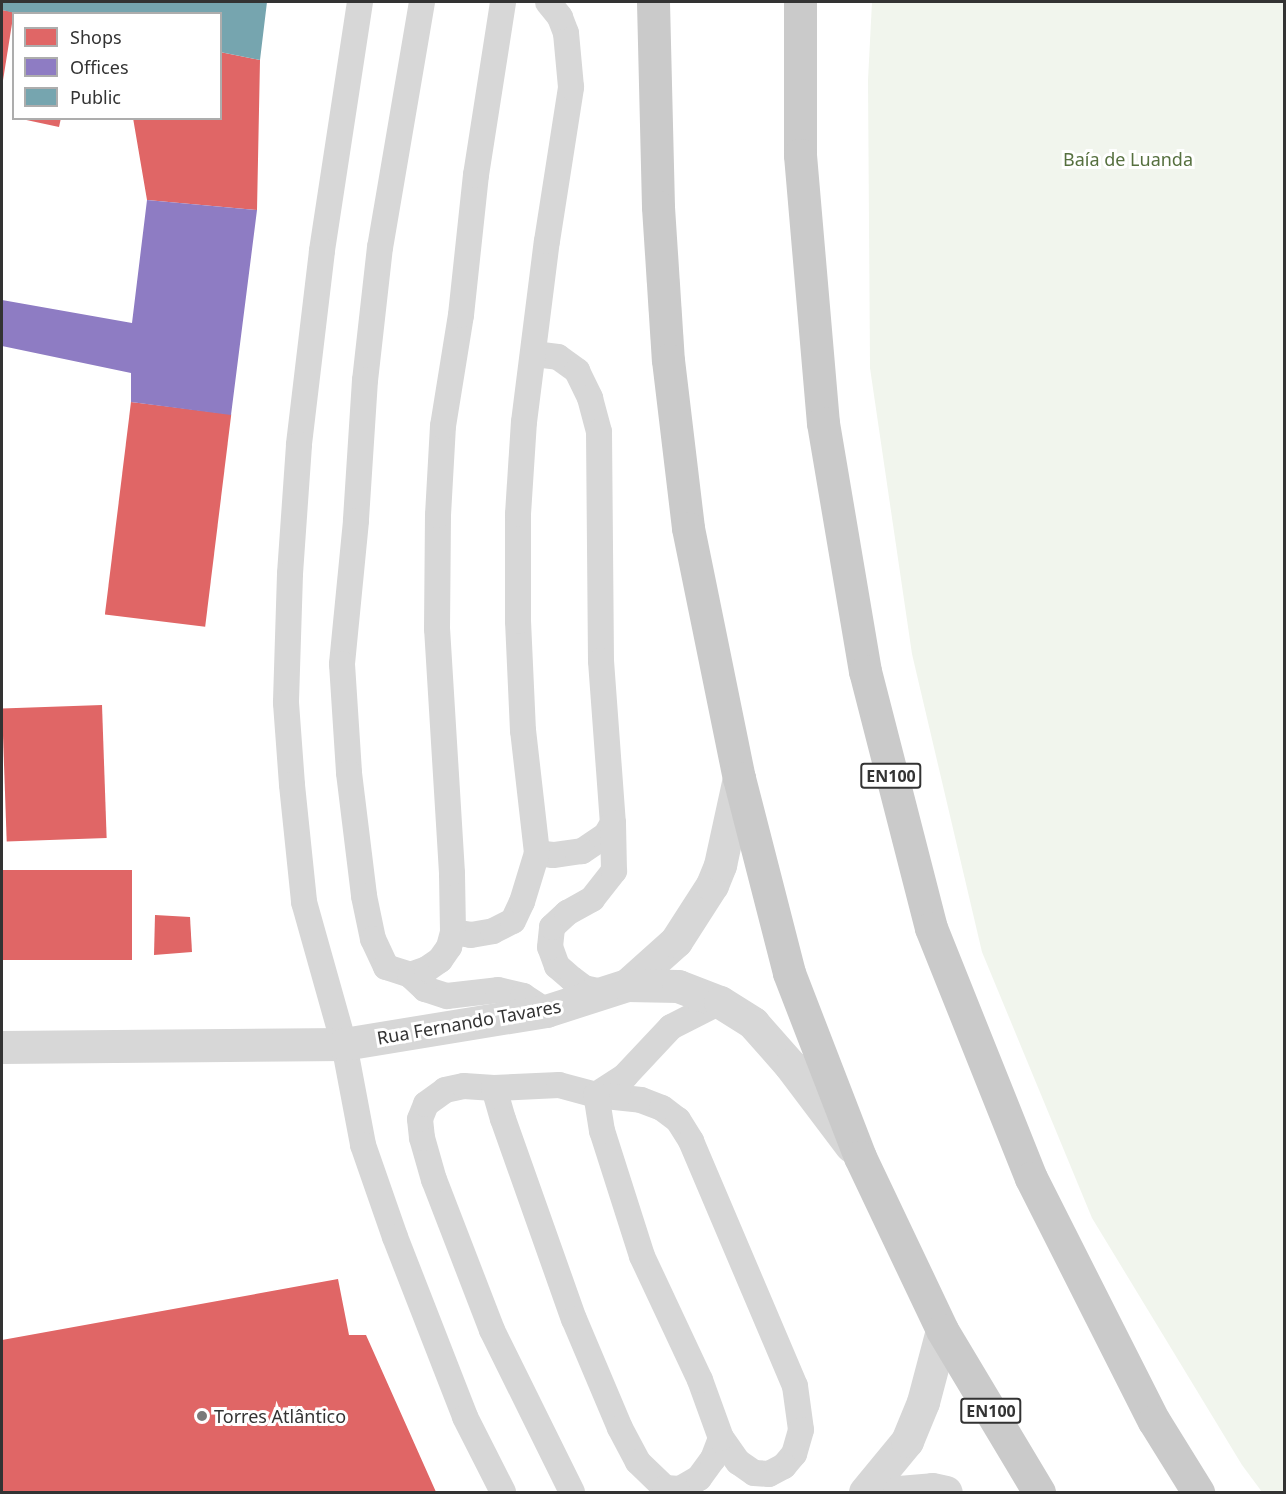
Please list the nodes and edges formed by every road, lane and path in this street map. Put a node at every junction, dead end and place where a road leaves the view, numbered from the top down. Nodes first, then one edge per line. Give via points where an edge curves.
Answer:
1 (360, 2) edge
2 (422, 2) edge
3 (503, 2) edge
4 (548, 2) edge
5 (654, 2) edge
6 (800, 2) edge
7 (534, 354) junction
8 (739, 778) junction
9 (613, 823) junction
10 (537, 853) junction
11 (453, 932) junction
12 (410, 975) junction
13 (617, 989) junction
14 (720, 1002) junction
15 (546, 1011) junction
16 (344, 1044) junction
17 (2, 1047) edge
18 (494, 1088) junction
19 (596, 1095) junction
20 (860, 1157) junction
21 (942, 1330) junction
22 (721, 1438) junction
23 (503, 1492) edge
24 (572, 1492) edge
25 (865, 1492) edge
26 (899, 1492) edge
27 (946, 1492) edge
28 (1039, 1492) edge
29 (1198, 1492) edge

1 - 16 lane via 322,251 299,445 286,703 304,902
2 - 12 lane via 380,247 342,664 349,773 366,907 373,939 386,967
3 - 11 lane via 443,426 439,493 437,629
4 - 7 lane via 566,33 571,87
5 - 8 main road, EN100 via 658,207 670,371 688,528
6 - 29 main road, EN100 via 800,155 823,423 864,671 928,917 1031,1178 1154,1421
7 - 9 lane via 558,357 577,371 590,398 598,432 601,661
7 - 10 lane via 524,422 518,514 518,621 523,731
8 - 13 street via 712,885 676,941
8 - 20 main road, EN100 via 789,973
9 - 10 lane via 606,835 582,851
9 - 13 lane via 614,871 592,899 552,927 550,947 557,966 584,988
10 - 11 lane via 513,921 493,931 471,935
11 - 12 lane via 440,960
12 - 15 lane via 425,989 447,996 498,990 523,996
13 - 14 street, Rua Fernando Tavares via 678,986
13 - 15 street, Rua Fernando Tavares
14 - 19 lane via 671,1027 625,1076
14 - 20 street, Rua Fernando Tavares via 753,1023
15 - 16 street, Rua Fernando Tavares
16 - 17 street, Rua Fernando Tavares
16 - 23 lane via 363,1144 395,1237 465,1417
18 - 19 lane via 559,1086
18 - 22 lane via 574,1319 638,1462 665,1488 680,1489 699,1478 713,1460
18 - 24 lane via 464,1086 445,1090 426,1104 420,1119 422,1138 434,1180 492,1330
19 - 22 lane via 602,1131 642,1256 700,1380
19 - 22 lane via 641,1100 678,1120 691,1141 795,1386 801,1430 794,1454 784,1466 769,1474 754,1473 738,1462
20 - 21 main road, EN100
21 - 25 street via 923,1402 907,1441
21 - 28 main road, EN100
26 - 27 street

